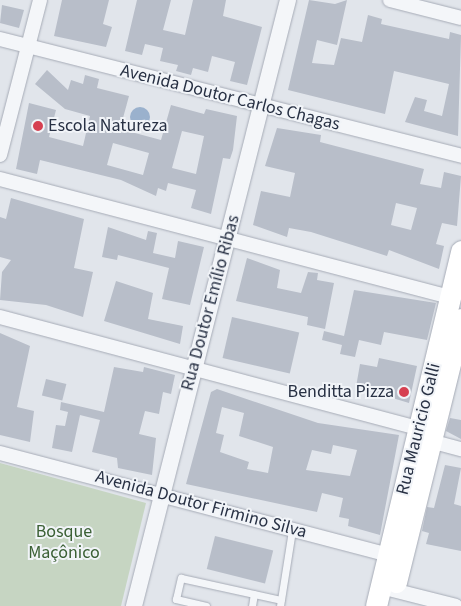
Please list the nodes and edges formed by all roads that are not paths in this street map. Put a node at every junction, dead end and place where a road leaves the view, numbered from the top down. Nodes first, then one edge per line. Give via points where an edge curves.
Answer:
1 (40, 0) edge
2 (288, 0) edge
3 (390, 0) edge
4 (461, 18) edge
5 (0, 39) edge
6 (28, 46) junction
7 (261, 107) junction
8 (0, 155) edge
9 (461, 156) edge
10 (0, 179) edge
11 (228, 236) junction
12 (461, 251) edge
13 (450, 297) junction
14 (0, 317) edge
15 (461, 319) edge
16 (194, 365) junction
17 (427, 435) junction
18 (461, 449) edge
19 (0, 453) edge
20 (162, 494) junction
21 (292, 530) junction
22 (395, 557) junction
23 (254, 594) junction
24 (385, 597) edge
25 (281, 603) edge
26 (134, 606) edge
27 (206, 606) edge
28 (252, 606) edge
29 (456, 606) edge

1 - 6 street
2 - 7 street, Rua Doutor Emílio Ribas
3 - 4 street
5 - 6 street, Avenida Doutor Carlos Chagas
6 - 7 street, Avenida Doutor Carlos Chagas
6 - 8 street
7 - 9 street, Avenida Doutor Carlos Chagas
7 - 11 street, Rua Doutor Emílio Ribas
10 - 11 street
11 - 13 street
11 - 16 street, Rua Doutor Emílio Ribas
12 - 13 main road, Rua Mauricio Galli
13 - 17 main road, Rua Mauricio Galli
14 - 16 street
15 - 17 main road, Rua Mauricio Galli
16 - 17 street
16 - 20 street, Rua Doutor Emílio Ribas
17 - 18 street
17 - 22 main road, Rua Mauricio Galli
19 - 20 street, Avenida Doutor Firmino Silva
20 - 21 street, Avenida Doutor Firmino Silva
20 - 26 street, Rua Doutor Emílio Ribas
21 - 22 street, Avenida Doutor Firmino Silva
21 - 25 lane
22 - 24 main road, Rua Mauricio Galli
23 - 25 lane
23 - 27 lane via 181,578 176,599
23 - 28 lane
24 - 29 street

